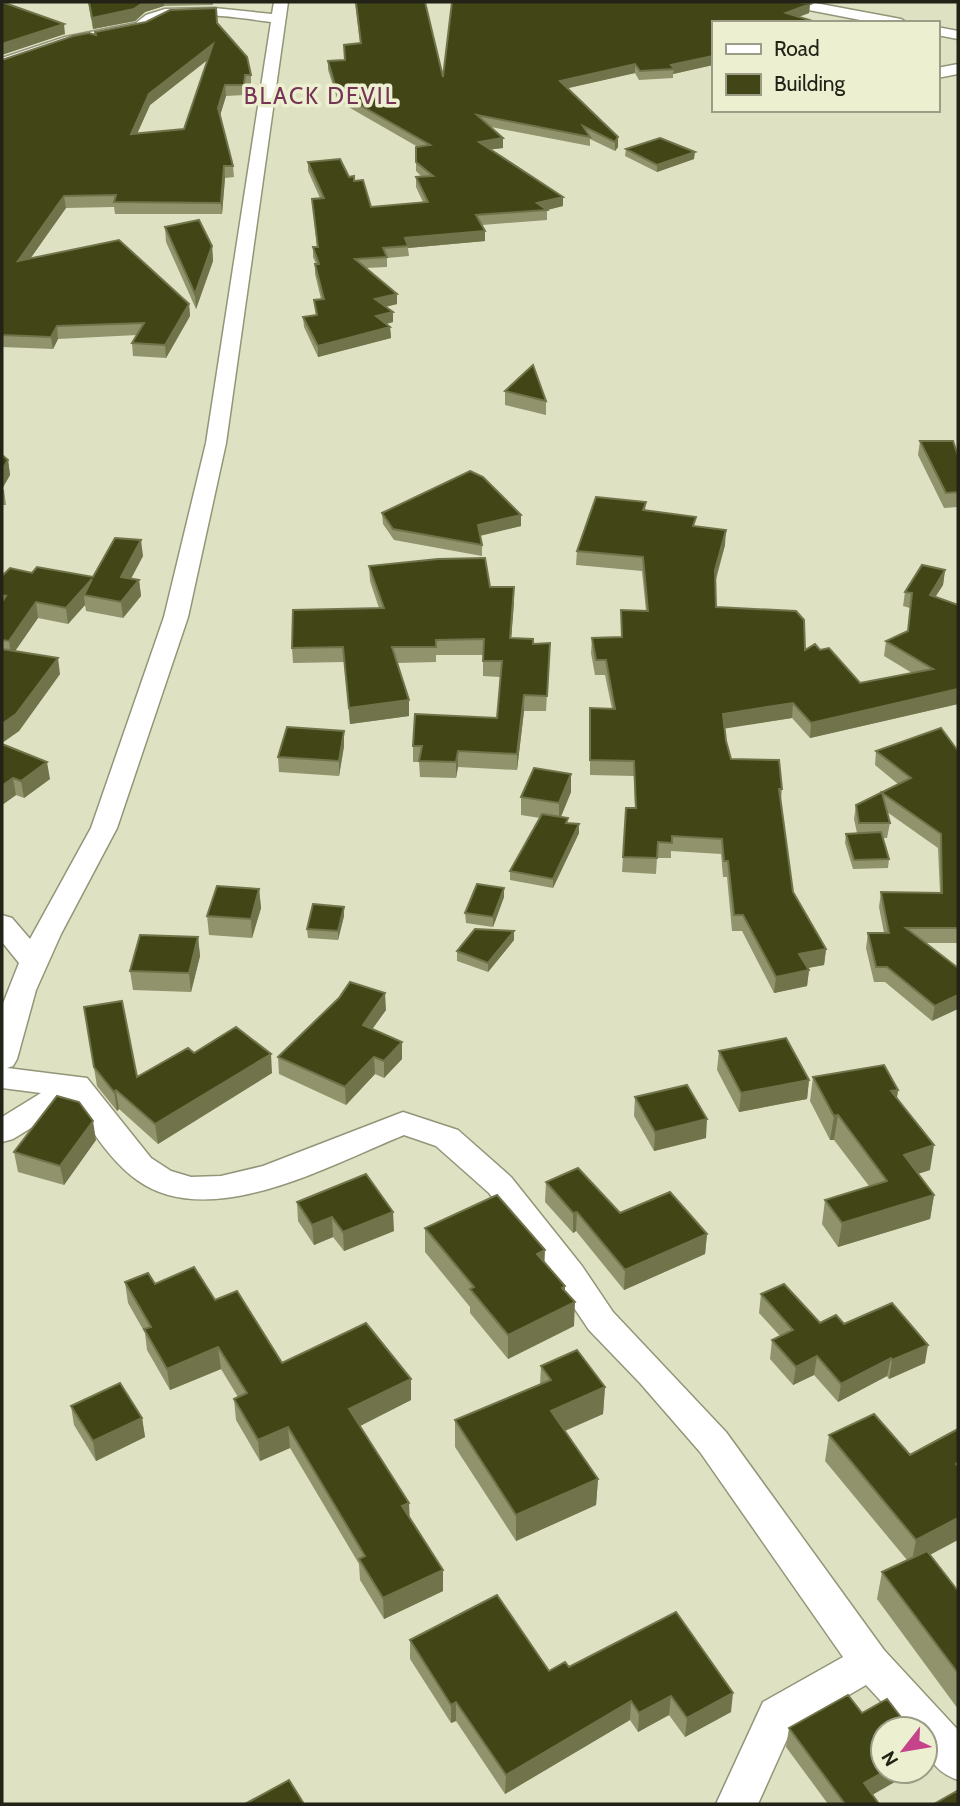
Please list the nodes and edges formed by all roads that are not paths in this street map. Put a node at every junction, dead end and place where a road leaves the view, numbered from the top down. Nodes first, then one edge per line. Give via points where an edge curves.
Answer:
1 (788, 2) edge
2 (279, 10) edge
3 (890, 21) edge
4 (939, 31) edge
5 (958, 35) edge
6 (2, 63) edge
7 (958, 69) edge
8 (939, 73) edge
9 (2, 923) edge
10 (34, 962) junction
11 (2, 1059) edge
12 (2, 1078) edge
13 (76, 1086) junction
14 (2, 1131) edge
15 (870, 1662) junction
16 (958, 1761) edge
17 (737, 1804) edge

1 - 3 street
2 - 6 street via 158,16 141,27 70,40
2 - 10 street via 216,443 179,606 104,828
4 - 5 street
7 - 8 street
9 - 10 street
10 - 11 street via 21,990
12 - 13 street
13 - 14 street
13 - 15 street via 141,1168 172,1185 200,1189 236,1185 290,1168 403,1123 447,1138 500,1185 601,1321 713,1442
15 - 16 street
15 - 17 street via 777,1715

